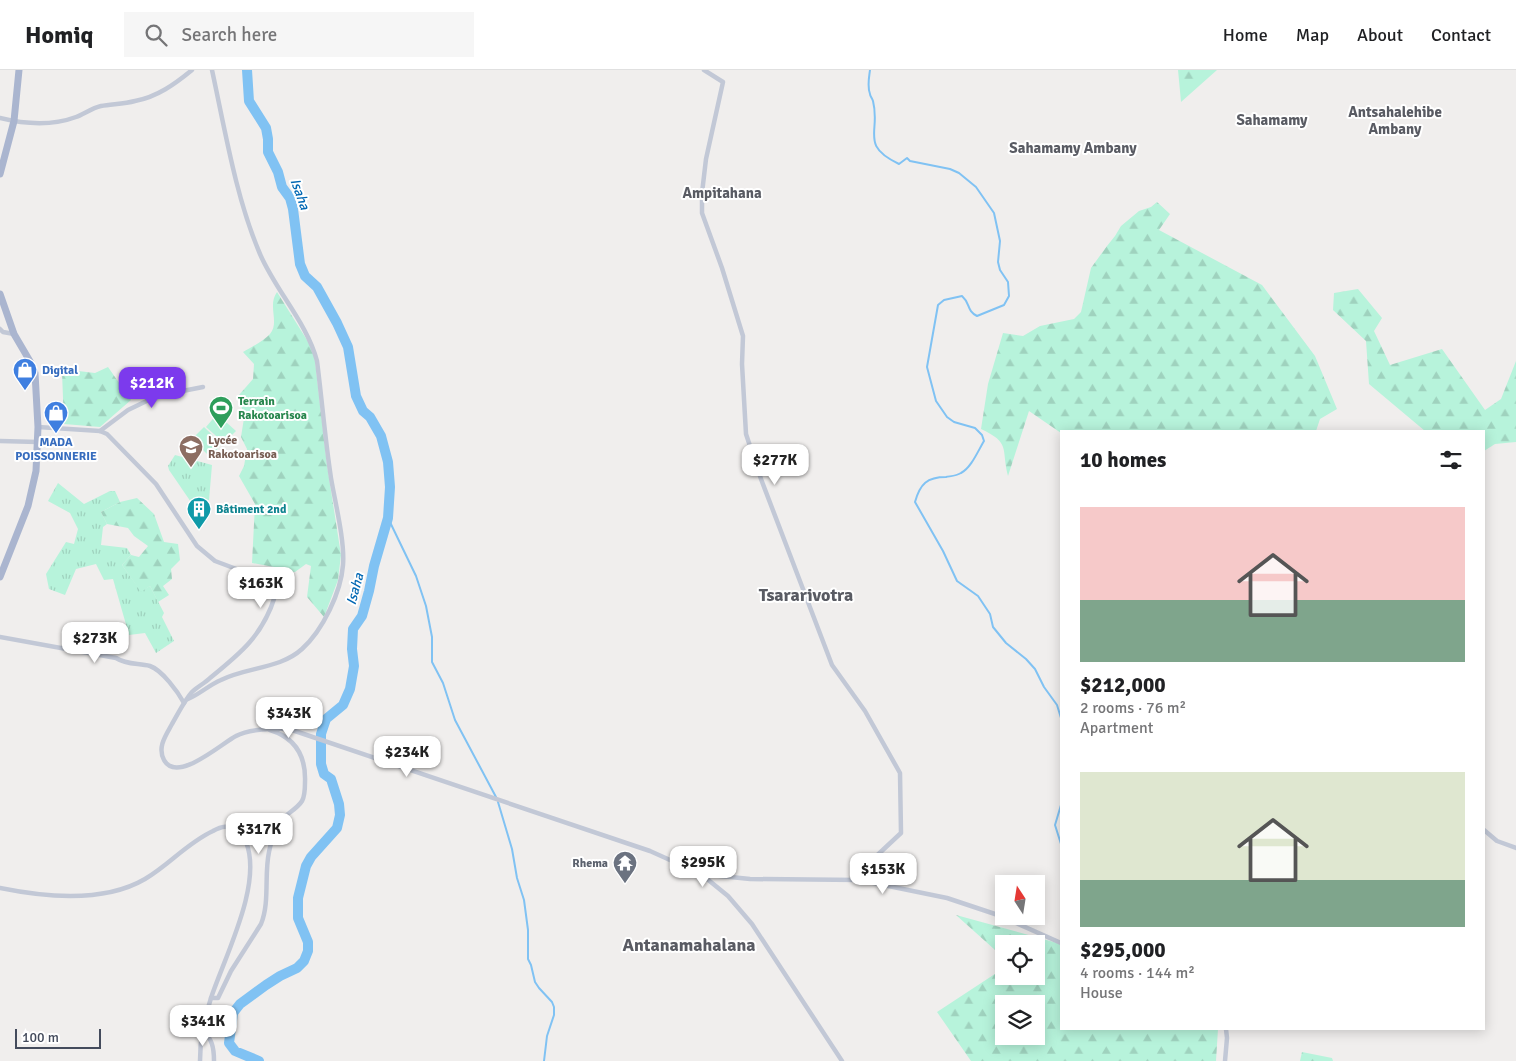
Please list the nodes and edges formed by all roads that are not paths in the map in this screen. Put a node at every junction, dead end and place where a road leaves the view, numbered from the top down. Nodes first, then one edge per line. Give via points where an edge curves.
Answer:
1 (19, 70) edge
2 (192, 70) edge
3 (212, 70) edge
4 (704, 70) edge
5 (0, 118) edge
6 (14, 121) junction
7 (0, 174) edge
8 (0, 294) edge
9 (0, 329) edge
10 (14, 334) junction
11 (203, 387) dead end
12 (38, 427) junction
13 (100, 431) junction
14 (0, 441) edge
15 (38, 442) junction
16 (2, 565) edge
17 (0, 577) edge
18 (0, 637) edge
19 (186, 701) junction
20 (266, 729) junction
21 (1485, 831) edge
22 (1516, 848) edge
23 (701, 874) junction
24 (859, 880) junction
25 (0, 888) edge
26 (1060, 943) edge
27 (211, 998) junction
28 (202, 1029) junction
29 (1226, 1030) edge
30 (200, 1061) edge
31 (214, 1061) edge
32 (842, 1061) edge
33 (1225, 1061) edge

1 - 6 main road
2 - 6 street via 170,87 137,101 98,107 75,118 58,121
3 - 19 street via 244,206 259,253 314,347 343,556 340,581 326,618 302,648 275,664 220,680
4 - 24 street via 723,82 706,159 702,213 743,336 746,434 832,665 866,711 900,773 901,833 871,861
5 - 6 street
6 - 7 main road
8 - 10 main road
9 - 10 street
10 - 12 main road via 34,373
11 - 13 street via 157,396 128,410
12 - 13 street
12 - 15 main road
13 - 19 street via 107,434 156,484 197,546 215,561 239,570 272,569 278,574 279,582 270,613 249,645 192,692
14 - 15 street
15 - 16 main road via 36,471 28,506
16 - 17 main road
18 - 19 street via 152,666
19 - 20 street via 161,749 166,763 172,767 193,764 237,735
20 - 23 street via 289,729 326,740 650,851
20 - 27 street via 290,740 301,752 304,792 301,803 280,821 276,829 267,867 264,918 218,998
21 - 22 street via 1497,841
23 - 24 street via 750,879
23 - 32 street via 728,896 752,924
24 - 26 street via 947,898 998,915
25 - 27 street via 91,896 124,889 146,878 197,838 222,826 231,826 242,832 249,849 250,869 244,906
27 - 28 street
28 - 30 street
28 - 31 street via 213,1045
29 - 33 street

